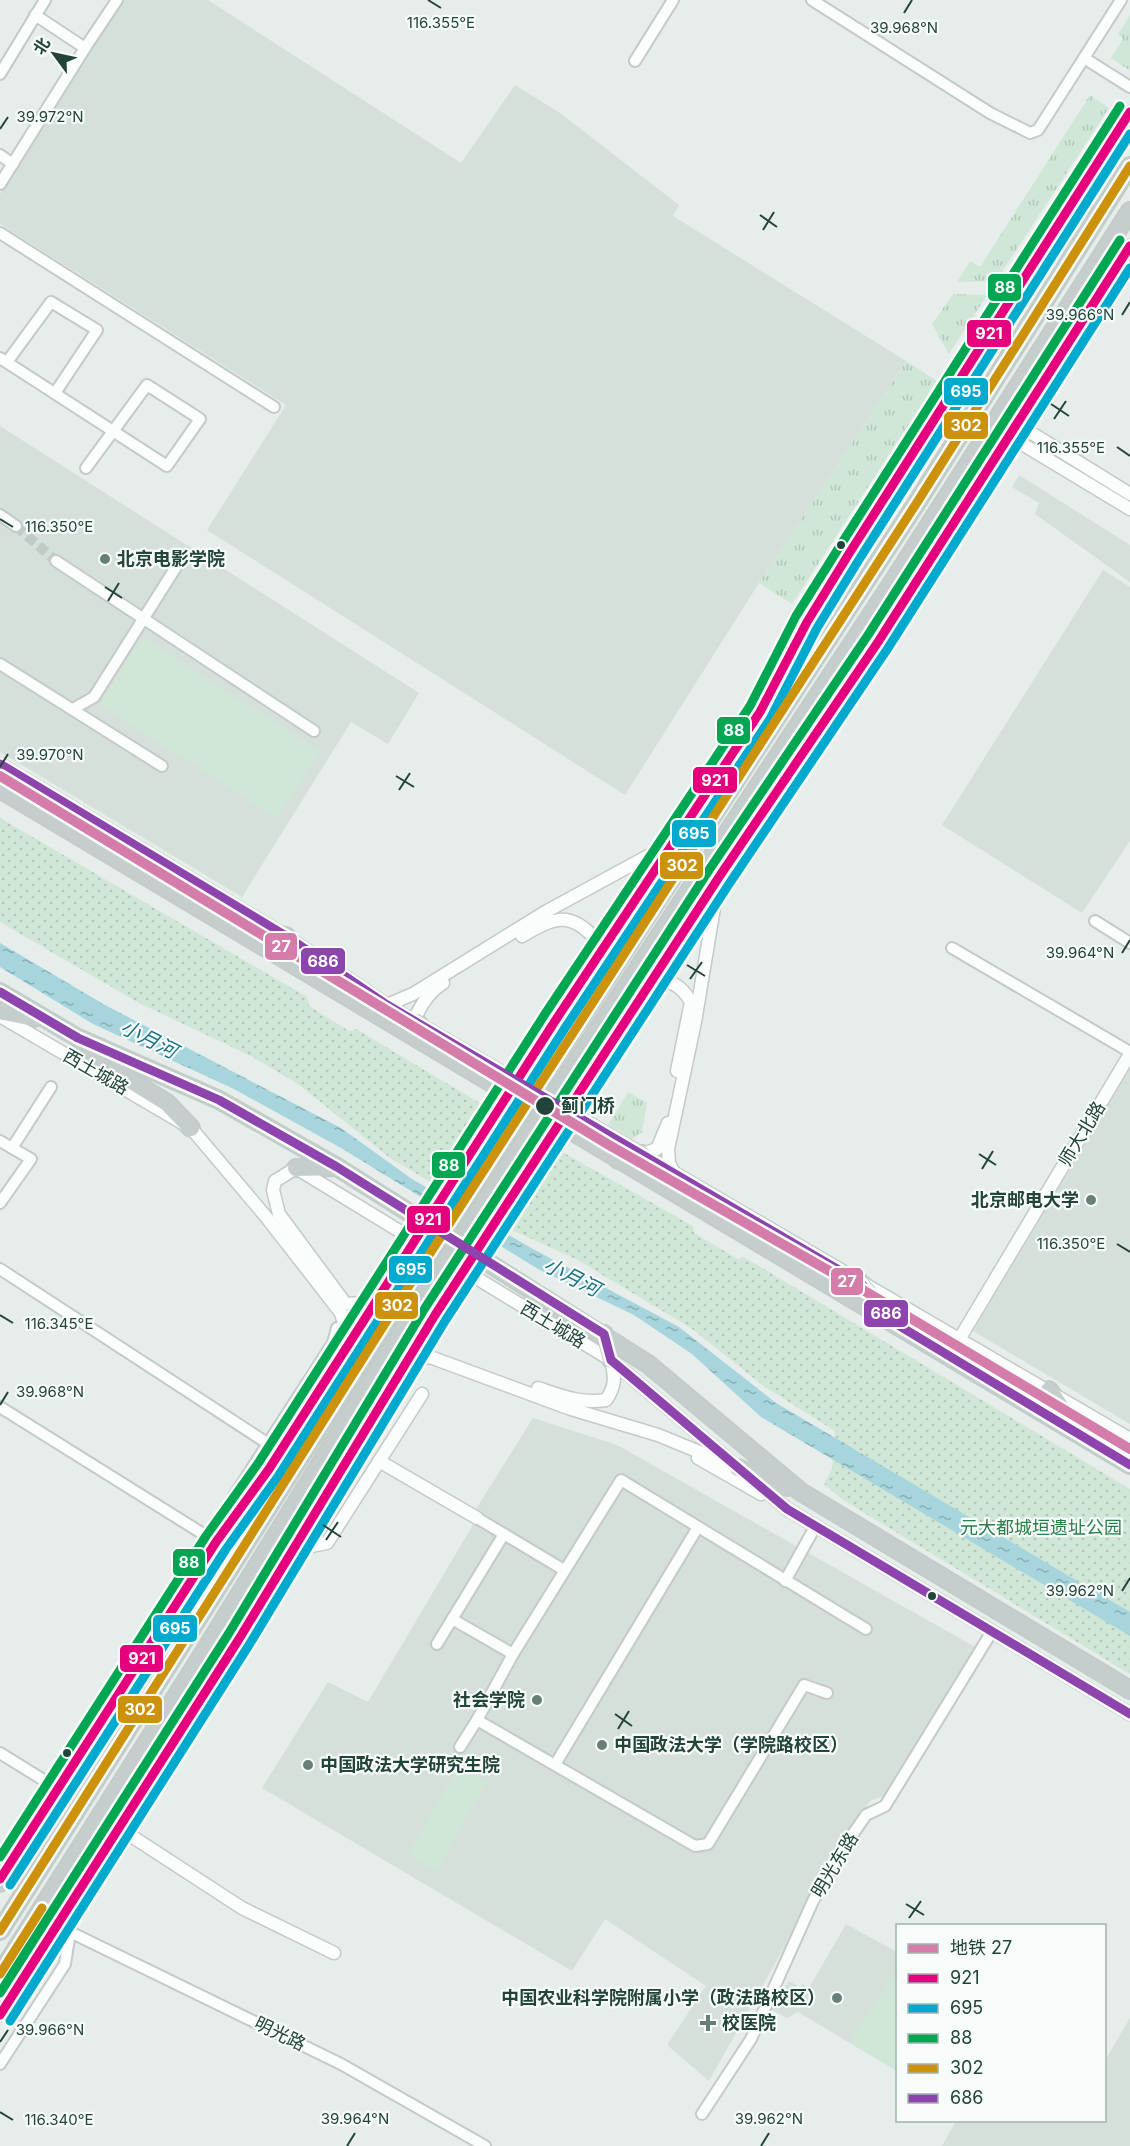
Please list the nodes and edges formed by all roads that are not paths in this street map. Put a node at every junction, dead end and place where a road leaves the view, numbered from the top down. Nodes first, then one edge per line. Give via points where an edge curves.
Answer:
1 (45, 0) edge
2 (117, 0) edge
3 (674, 0) edge
4 (812, 0) edge
5 (1121, 0) edge
6 (35, 15) junction
7 (85, 48) junction
8 (1084, 58) junction
9 (635, 61) dead end
10 (0, 74) edge
11 (1130, 87) edge
12 (1130, 112) edge
13 (0, 155) edge
14 (13, 164) junction
15 (1096, 166) junction
16 (1130, 166) edge
17 (0, 184) edge
18 (1130, 211) edge
19 (0, 233) edge
20 (1109, 243) junction
21 (1130, 246) edge
22 (1055, 284) junction
23 (1080, 323) junction
24 (4, 360) edge
25 (55, 393) junction
26 (274, 407) dead end
27 (1017, 424) junction
28 (111, 430) junction
29 (1009, 436) junction
30 (86, 468) dead end
31 (1130, 494) edge
32 (916, 504) junction
33 (1130, 509) edge
34 (0, 515) edge
35 (16, 526) tunnel mouth
36 (183, 556) dead end
37 (56, 561) tunnel mouth
38 (890, 586) junction
39 (144, 618) junction
40 (0, 664) edge
41 (73, 709) junction
42 (760, 712) junction
43 (314, 731) dead end
44 (814, 734) junction
45 (0, 764) edge
46 (162, 766) dead end
47 (0, 789) edge
48 (672, 843) junction
49 (719, 877) junction
50 (1095, 921) dead end
51 (229, 925) junction
52 (286, 936) junction
53 (1130, 943) edge
54 (952, 948) dead end
55 (597, 958) junction
56 (652, 980) junction
57 (0, 992) edge
58 (361, 1003) junction
59 (387, 1005) junction
60 (0, 1011) edge
61 (0, 1016) edge
62 (46, 1020) junction
63 (417, 1022) junction
64 (78, 1038) junction
65 (1130, 1053) edge
66 (442, 1054) junction
67 (51, 1087) dead end
68 (191, 1128) junction
69 (0, 1141) edge
70 (12, 1148) junction
71 (642, 1154) junction
72 (618, 1160) junction
73 (337, 1167) junction
74 (296, 1168) junction
75 (673, 1172) junction
76 (0, 1203) edge
77 (0, 1269) edge
78 (861, 1283) junction
79 (385, 1287) junction
80 (893, 1322) junction
81 (337, 1328) dead end
82 (604, 1334) junction
83 (423, 1335) junction
84 (960, 1338) junction
85 (341, 1356) junction
86 (611, 1360) junction
87 (408, 1362) junction
88 (1049, 1390) junction
89 (422, 1394) dead end
90 (0, 1407) edge
91 (658, 1435) junction
92 (1080, 1435) junction
93 (1130, 1439) edge
94 (267, 1443) junction
95 (379, 1461) junction
96 (1130, 1465) edge
97 (269, 1468) junction
98 (738, 1468) junction
99 (801, 1492) junction
100 (787, 1509) junction
101 (477, 1518) joint
102 (698, 1527) junction
103 (815, 1527) junction
104 (302, 1532) junction
105 (504, 1534) junction
106 (216, 1542) junction
107 (291, 1550) junction
108 (564, 1570) junction
109 (785, 1581) junction
110 (452, 1619) junction
111 (866, 1629) dead end
112 (991, 1633) junction
113 (437, 1644) dead end
114 (177, 1649) junction
115 (513, 1654) junction
116 (197, 1663) junction
117 (1130, 1690) edge
118 (827, 1693) dead end
119 (1130, 1714) edge
120 (477, 1720) junction
121 (460, 1747) dead end
122 (0, 1753) edge
123 (556, 1763) junction
124 (58, 1790) junction
125 (81, 1802) junction
126 (101, 1815) junction
127 (119, 1828) junction
128 (0, 1881) edge
129 (66, 1926) junction
130 (0, 1931) edge
131 (334, 1953) dead end
132 (0, 1974) edge
133 (0, 2015) edge
134 (0, 2064) edge
135 (702, 2114) dead end
136 (485, 2146) edge

1 - 6 street
2 - 7 street
3 - 9 street
4 - 8 street via 1030,133 1038,130
5 - 8 street
6 - 7 street
6 - 10 street
7 - 14 street
8 - 11 street
12 - 15 street
13 - 14 street
14 - 17 street
15 - 22 highway
15 - 42 street via 807,622
16 - 22 highway
18 - 20 highway
19 - 26 street
20 - 23 highway
20 - 38 highway
21 - 23 street
22 - 32 highway
23 - 27 street
24 - 25 street
24 - 25 street via 51,302 97,330
25 - 28 street
27 - 29 street
27 - 31 street
28 - 28 street via 167,465 200,419 147,385
28 - 30 street
29 - 33 street
29 - 44 street via 878,642
32 - 42 highway
32 - 114 highway, bridge
34 - 35 street
36 - 39 street
37 - 39 street
38 - 44 highway
38 - 116 highway, bridge via 419,1304
39 - 41 street via 94,697
39 - 43 street
40 - 41 street
41 - 46 street
42 - 48 street
44 - 49 street
45 - 52 street
47 - 51 highway
48 - 55 street
48 - 59 street via 547,911 413,994
49 - 56 street
49 - 75 street via 695,1022 668,1149
50 - 53 street
51 - 52 highway
51 - 58 highway
52 - 59 street
54 - 65 street
55 - 63 street via 597,941 583,924 567,919 546,922 434,989 417,1012
55 - 79 street, bridge
56 - 71 street via 678,985 691,1002 667,1126 657,1149
56 - 83 street, bridge
57 - 62 highway, 西土城路
58 - 59 highway
58 - 66 highway
59 - 63 street
60 - 62 highway
61 - 68 street, 西土城路
62 - 64 highway, 西土城路
63 - 66 highway
63 - 71 street
64 - 68 highway via 99,1061 167,1103
64 - 73 highway, 西土城路 via 219,1100
65 - 84 street, 师大北路
66 - 72 highway
67 - 70 street
68 - 85 street, 西土城路 via 341,1313 345,1327
69 - 70 street
70 - 76 street via 31,1159
71 - 72 highway
71 - 75 street
72 - 80 highway
73 - 74 highway
73 - 82 highway, 西土城路
74 - 79 street via 275,1181 273,1190 279,1214 334,1289 345,1303 353,1305
74 - 86 street, 西土城路
75 - 78 street
77 - 94 street
78 - 80 highway
78 - 84 street
79 - 85 street
80 - 92 highway
81 - 94 street via 333,1343
82 - 86 highway
82 - 99 highway, 西土城路 via 648,1364
83 - 86 street via 428,1347 437,1353 576,1401 606,1400 615,1378
83 - 87 street
84 - 88 street
85 - 97 street
86 - 98 street, 西土城路
87 - 91 street via 430,1357 571,1409
87 - 104 street
88 - 92 highway
88 - 93 street
89 - 95 street
90 - 106 street
91 - 98 street
91 - 100 street
92 - 96 highway
94 - 106 street via 216,1524
95 - 101 street
95 - 107 street via 327,1544
97 - 106 street
97 - 114 highway
98 - 99 highway
98 - 100 street, 西土城路
99 - 117 highway
100 - 103 street, 西土城路
101 - 105 street
102 - 108 street via 621,1480
102 - 109 street
102 - 123 street
103 - 109 street
103 - 112 street, 西土城路
104 - 107 street
104 - 116 highway
105 - 108 street
105 - 110 street
106 - 124 street
107 - 127 street via 239,1640
108 - 115 street
109 - 111 street
110 - 113 street
110 - 115 street
112 - 119 street, 西土城路
112 - 135 street, 明光东路 via 885,1806 866,1815 842,1850 813,1900 751,2039
114 - 125 highway
115 - 120 street
116 - 126 highway
118 - 123 street via 804,1685 708,1844 695,1846
120 - 121 street
120 - 123 street
122 - 124 street
124 - 128 street
125 - 128 highway
125 - 130 highway
126 - 129 highway
126 - 132 highway
127 - 129 street
127 - 131 street via 242,1908
129 - 133 street
129 - 134 street via 65,1964
129 - 136 street, 明光路 via 341,2064

